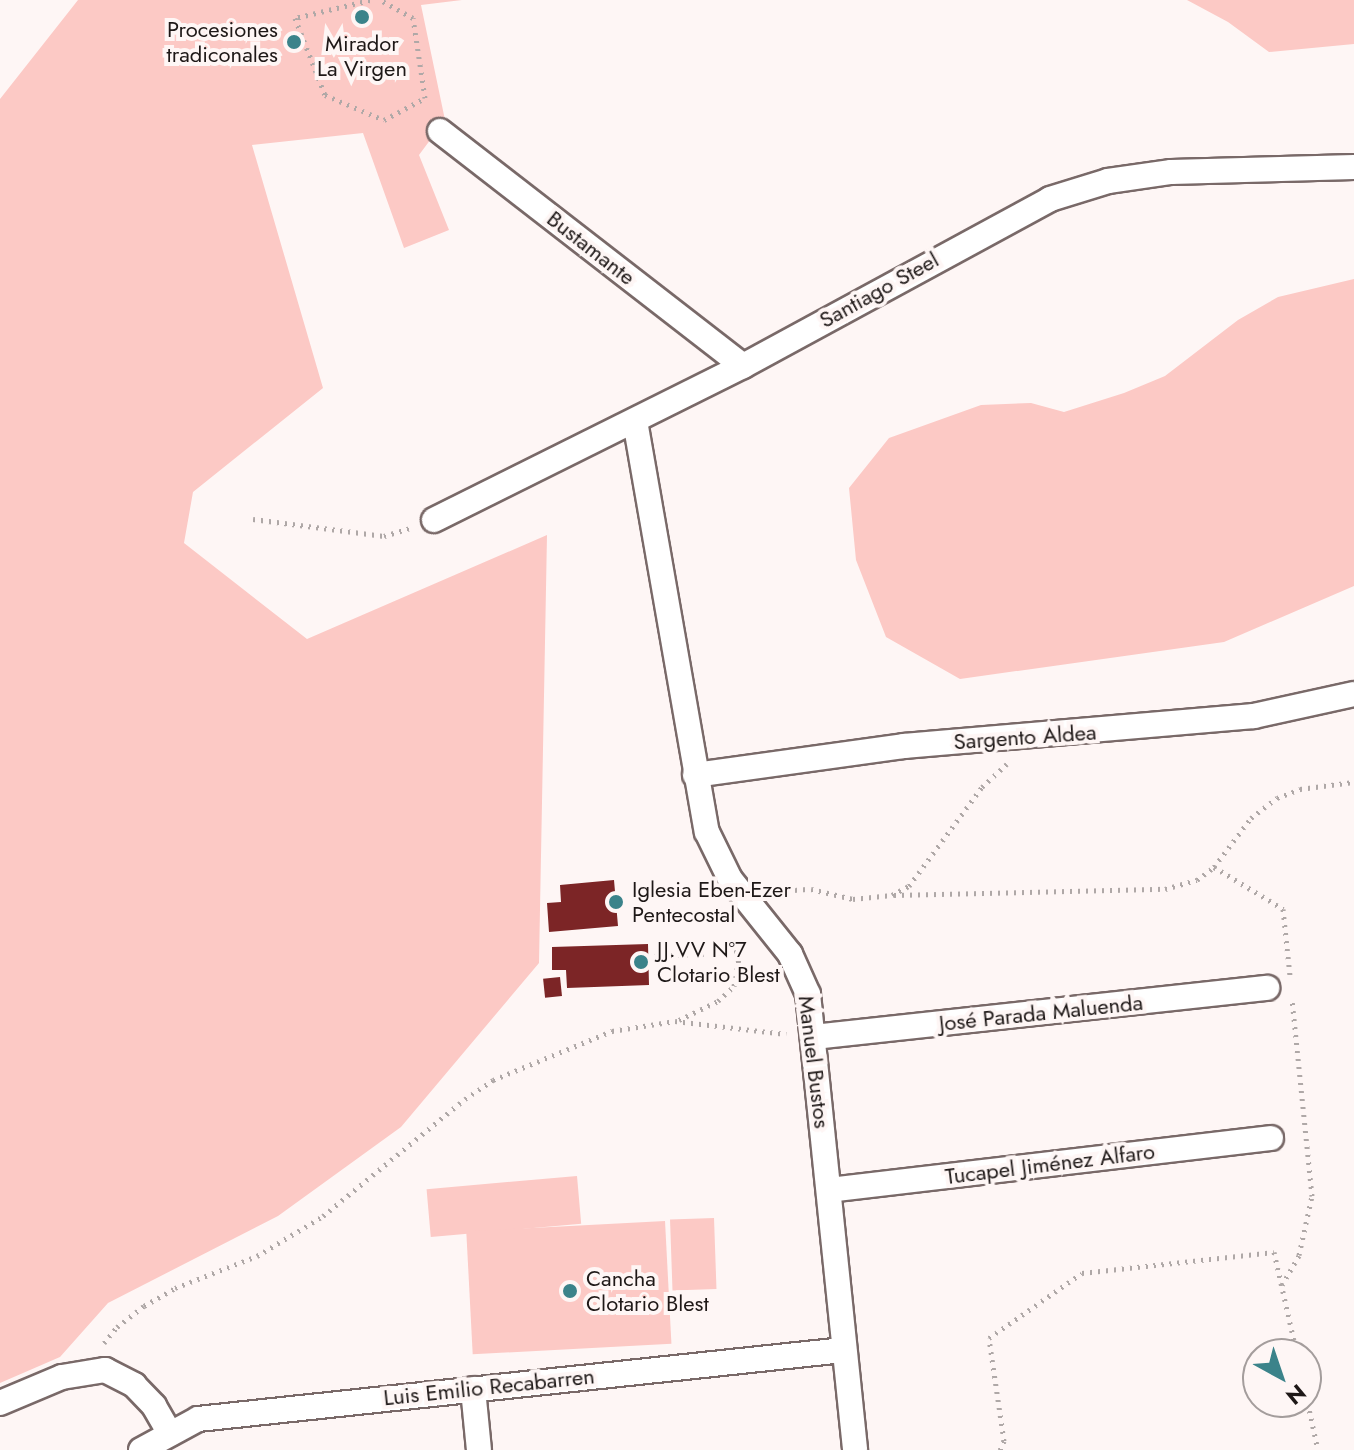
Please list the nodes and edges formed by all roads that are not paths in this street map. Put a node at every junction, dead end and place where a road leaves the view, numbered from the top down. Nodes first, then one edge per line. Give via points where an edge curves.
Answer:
1 (440, 131) dead end
2 (1354, 167) edge
3 (743, 366) junction
4 (635, 421) junction
5 (434, 520) road end
6 (1354, 694) edge
7 (695, 775) junction
8 (1267, 988) dead end
9 (814, 1037) junction
10 (1271, 1138) dead end
11 (829, 1190) junction
12 (844, 1350) junction
13 (473, 1389) junction
14 (0, 1403) edge
15 (170, 1434) junction
16 (141, 1450) edge
17 (479, 1450) edge
18 (855, 1450) edge

1 - 3 street, Bustamante
2 - 3 street, Santiago Steel via 1171,172 1079,189 1010,218
3 - 4 street, Santiago Steel
4 - 5 street, Santiago Steel
4 - 7 street, Manuel Bustos
6 - 7 street, Sargento Aldea via 1254,716 889,748
7 - 9 street, Manuel Bustos via 717,857 800,973
8 - 9 street, José Parada Maluenda
9 - 11 street, Manuel Bustos
10 - 11 street, Tucapel Jiménez Alfaro
11 - 12 street, Manuel Bustos
12 - 13 street, Luis Emilio Recabarren
12 - 18 street, Manuel Bustos
13 - 15 street, Luis Emilio Recabarren via 198,1419
13 - 17 street
14 - 15 street via 81,1373 105,1370 134,1385
15 - 16 street, Luis Emilio Recabarren

